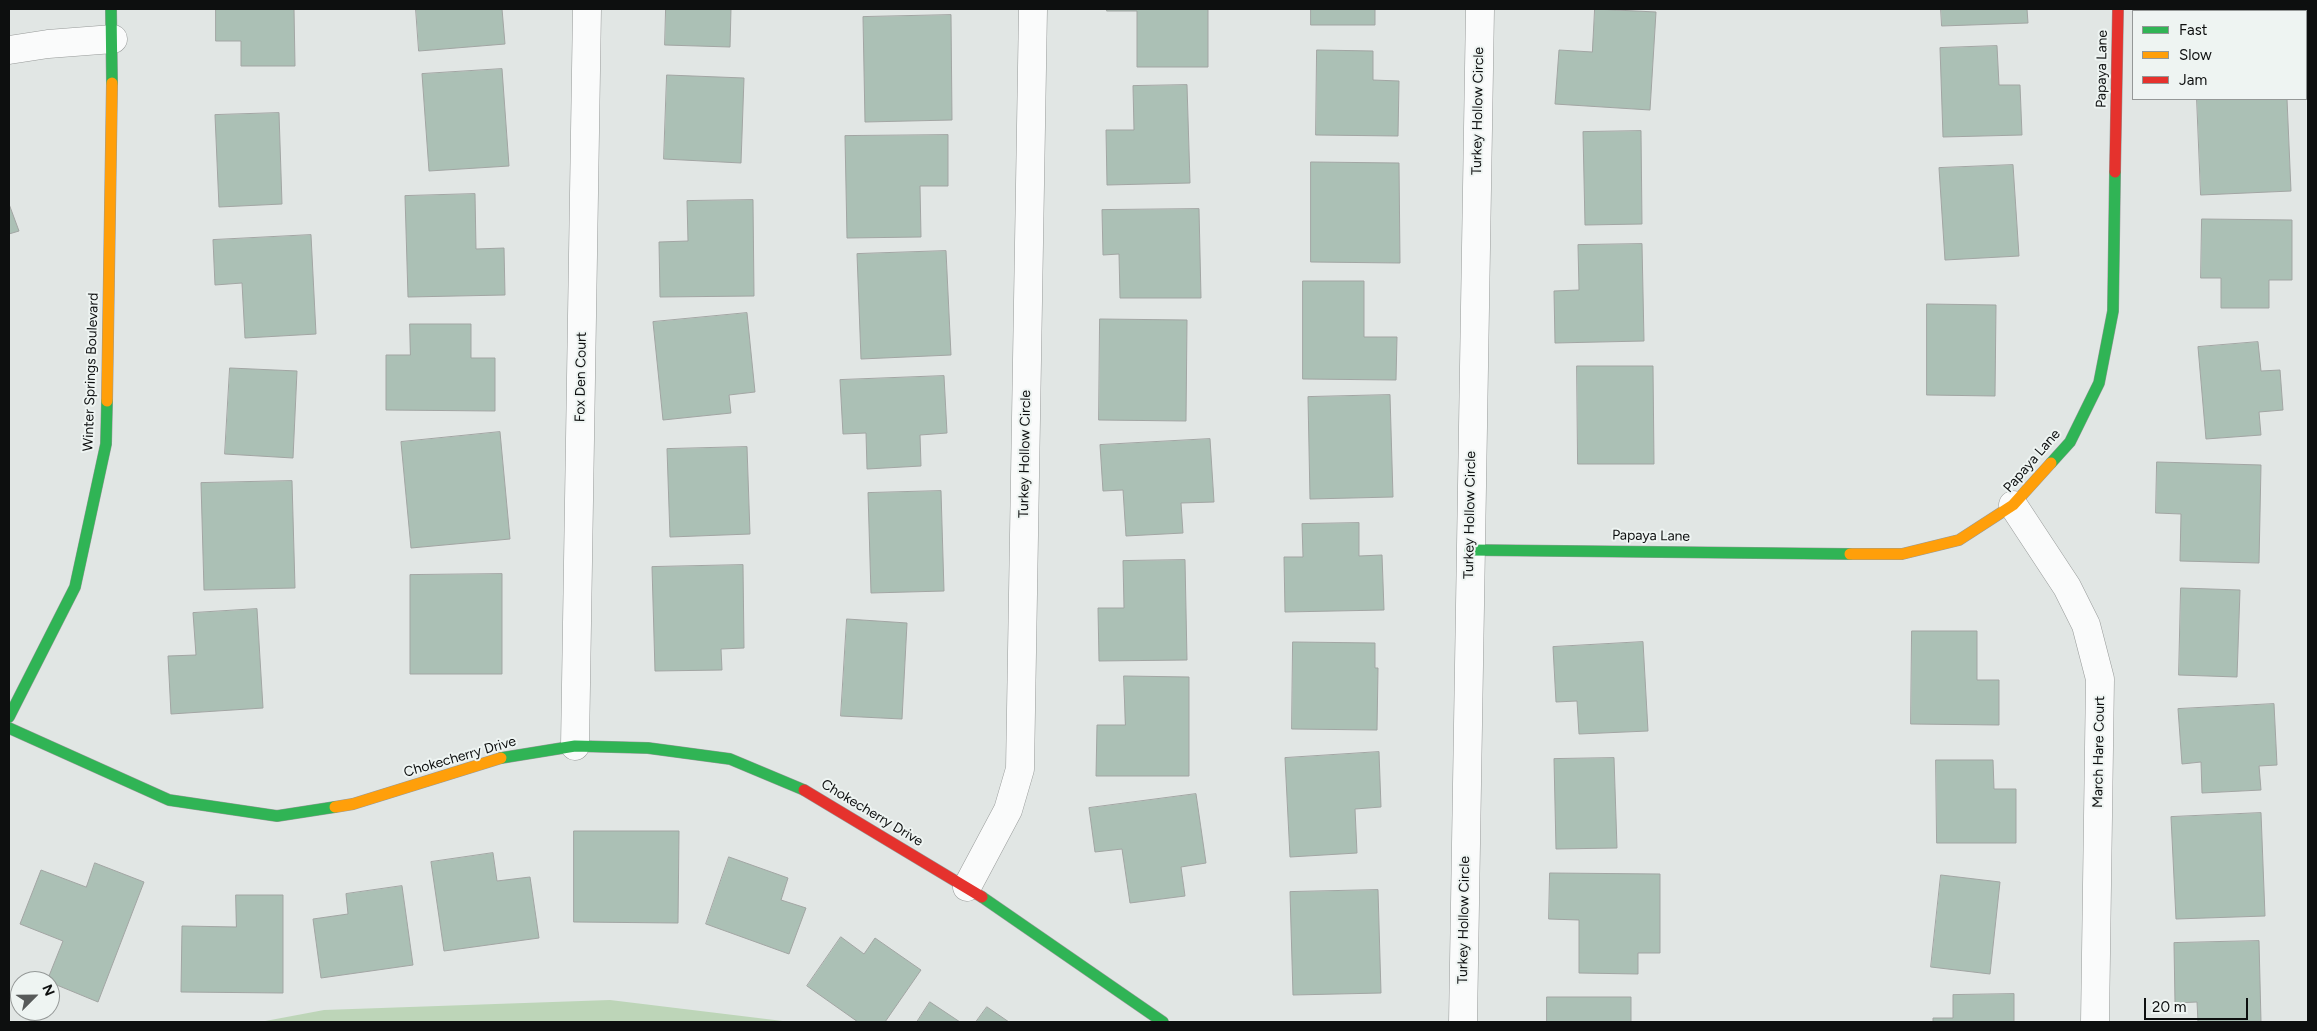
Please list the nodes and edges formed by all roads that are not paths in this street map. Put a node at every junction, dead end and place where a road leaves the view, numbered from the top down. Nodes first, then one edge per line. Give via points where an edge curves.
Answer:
1 (111, 9) edge
2 (587, 9) edge
3 (1032, 9) edge
4 (1480, 9) edge
5 (2118, 9) edge
6 (112, 39) junction
7 (9, 50) edge
8 (2013, 505) junction
9 (1470, 550) junction
10 (9, 717) edge
11 (9, 728) edge
12 (575, 746) junction
13 (967, 887) junction
14 (1163, 1022) edge
15 (1463, 1022) edge
16 (2094, 1022) edge

1 - 6 street, Winter Springs Boulevard
2 - 12 street, Fox Den Court
3 - 13 street, Turkey Hollow Circle via 1020,769 1008,810
4 - 9 street, Turkey Hollow Circle
5 - 8 street, Papaya Lane via 2113,311 2099,383 2070,442
6 - 7 street
6 - 10 street, Winter Springs Boulevard via 106,444 75,587
8 - 9 street, Papaya Lane via 1959,540 1902,554
8 - 16 street, March Hare Court via 2068,587 2086,625 2100,679
9 - 15 street, Turkey Hollow Circle
11 - 12 street, Chokecherry Drive via 169,800 277,816 353,804 503,757
12 - 13 street, Chokecherry Drive via 648,748 730,759 801,788
13 - 14 street, Chokecherry Drive

